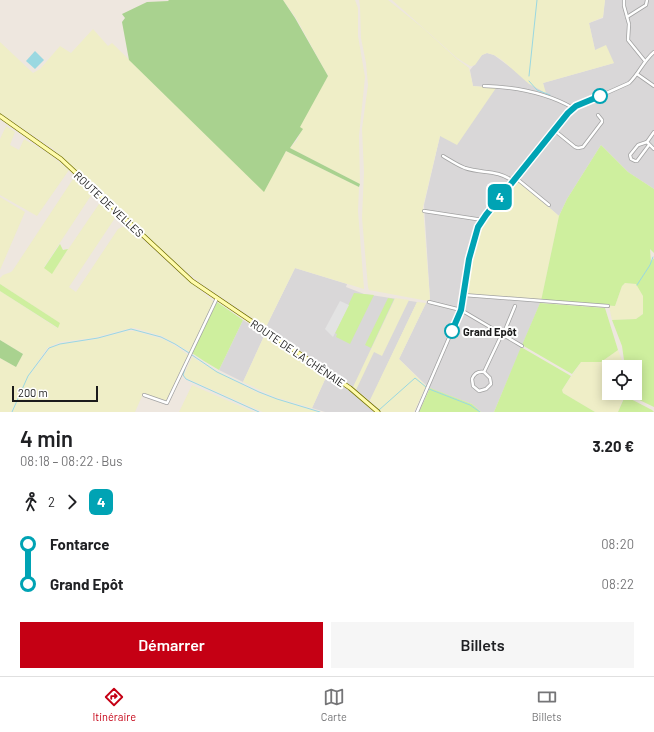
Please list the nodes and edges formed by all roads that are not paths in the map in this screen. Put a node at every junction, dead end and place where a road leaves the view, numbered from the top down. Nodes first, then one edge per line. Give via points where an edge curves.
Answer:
1 (624, 0) edge
2 (647, 0) edge
3 (627, 17) junction
4 (654, 52) edge
5 (645, 61) junction
6 (636, 74) junction
7 (484, 86) dead end
8 (654, 86) edge
9 (573, 108) junction
10 (598, 114) dead end
11 (0, 116) edge
12 (554, 130) junction
13 (654, 132) edge
14 (646, 142) junction
15 (649, 145) junction
16 (654, 149) edge
17 (443, 156) dead end
18 (514, 180) junction
19 (549, 205) dead end
20 (424, 211) dead end
21 (483, 220) junction
22 (464, 296) junction
23 (216, 298) junction
24 (428, 302) dead end
25 (515, 306) dead end
26 (608, 306) dead end
27 (461, 310) junction
28 (502, 335) junction
29 (522, 346) dead end
30 (484, 372) junction
31 (144, 395) dead end
32 (378, 412) edge
33 (417, 412) edge

1 - 3 street
2 - 3 street via 646,5
3 - 5 street via 628,40
4 - 5 street
5 - 6 street
6 - 8 street
6 - 9 street via 625,85
7 - 9 street via 530,90
9 - 12 street
10 - 12 street via 602,122 583,147 575,147
11 - 23 main road, ROUTE DE VELLES via 55,154 179,269
12 - 18 street
13 - 14 street
14 - 15 street
14 - 15 street via 638,145 630,159 637,161
15 - 16 street
17 - 18 street via 466,168 496,173
18 - 19 street
18 - 21 street
20 - 21 street
21 - 22 street via 471,248
22 - 26 street
22 - 27 street
23 - 31 street via 167,403
23 - 32 main road, ROUTE DE LA CHÊNAIE via 350,388
24 - 27 street
25 - 28 street
27 - 28 street
27 - 33 street
28 - 29 street
28 - 30 street
30 - 30 street via 476,373 472,379 473,386 479,391 486,390 490,384 490,378

